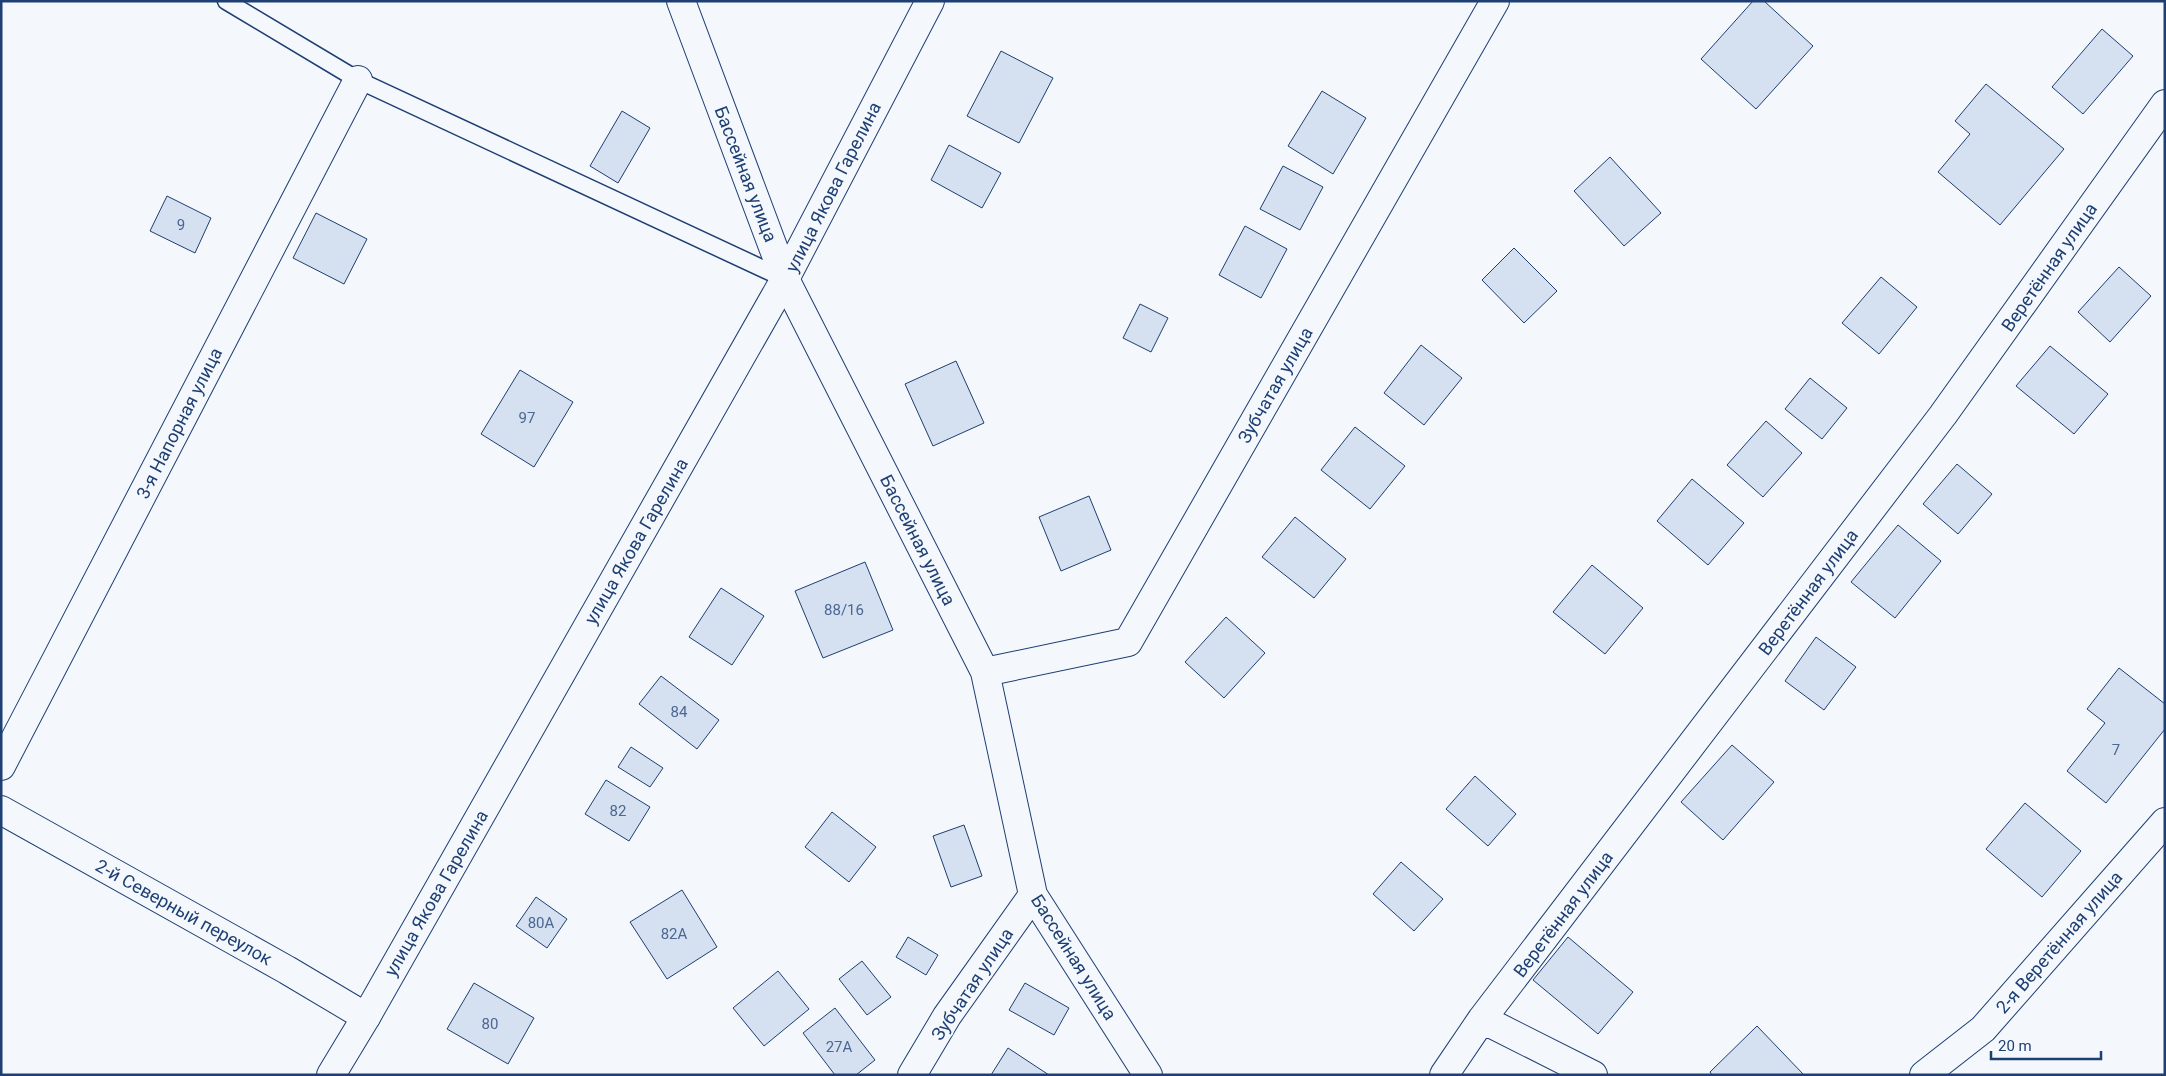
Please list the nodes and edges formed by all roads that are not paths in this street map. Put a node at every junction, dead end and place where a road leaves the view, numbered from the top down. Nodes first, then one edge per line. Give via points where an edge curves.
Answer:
1 (226, 1) edge
2 (681, 1) edge
3 (930, 1) edge
4 (1495, 1) edge
5 (358, 80) junction
6 (2165, 104) edge
7 (786, 279) junction
8 (985, 672) junction
9 (1, 766) edge
10 (1, 810) edge
11 (2165, 822) edge
12 (1033, 895) junction
13 (366, 1017) junction
14 (1482, 1020) junction
15 (331, 1075) edge
16 (912, 1075) edge
17 (1148, 1075) edge
18 (1444, 1075) edge
19 (1593, 1075) edge
20 (1924, 1075) edge

1 - 5 lane
2 - 7 street, Бассейная улица
3 - 7 street, улица Якова Гарелина
4 - 8 street, Зубчатая улица via 1128,642
5 - 7 lane
5 - 9 street, 3-я Напорная улица
6 - 14 street, Веретённая улица via 1943,415
7 - 8 street, Бассейная улица
7 - 13 street, улица Якова Гарелина
8 - 12 street, Бассейная улица
10 - 13 street, 2-й Северный переулок
11 - 20 street, 2-я Веретённая улица via 1983,1029
12 - 16 street, Зубчатая улица via 947,1016
12 - 17 street, Бассейная улица
13 - 15 street, улица Якова Гарелина
14 - 18 street, Веретённая улица
14 - 19 street

